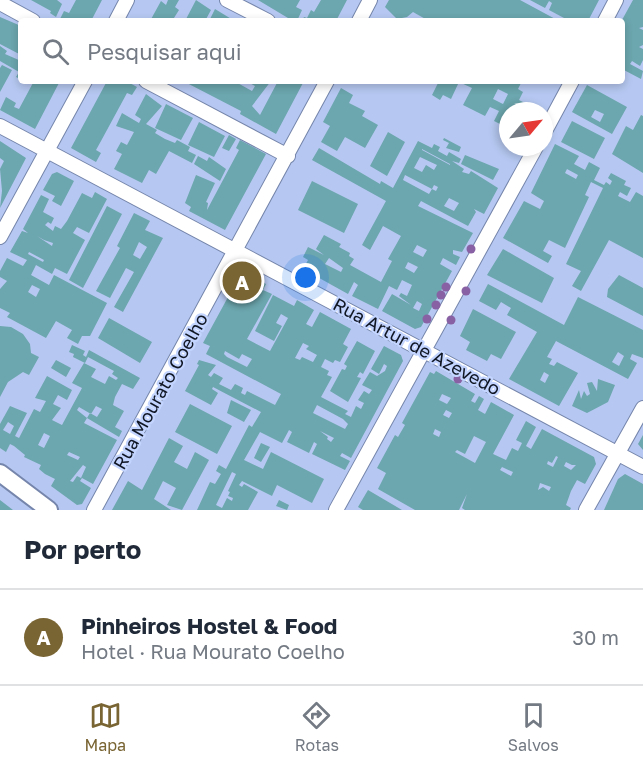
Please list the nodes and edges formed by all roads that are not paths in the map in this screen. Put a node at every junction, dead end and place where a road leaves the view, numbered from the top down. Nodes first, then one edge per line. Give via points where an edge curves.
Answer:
1 (127, 0) edge
2 (227, 0) edge
3 (370, 0) edge
4 (616, 0) edge
5 (0, 3) edge
6 (28, 18) edge
7 (118, 18) edge
8 (262, 18) edge
9 (361, 18) edge
10 (607, 18) edge
11 (83, 84) edge
12 (152, 84) edge
13 (325, 84) edge
14 (570, 84) edge
15 (553, 116) edge
16 (0, 126) edge
17 (47, 151) junction
18 (288, 156) junction
19 (531, 156) edge
20 (0, 237) edge
21 (237, 251) junction
22 (424, 349) junction
23 (643, 408) edge
24 (619, 454) junction
25 (643, 467) edge
26 (0, 473) edge
27 (49, 510) edge
28 (94, 510) edge
29 (336, 510) edge
30 (586, 510) edge

1 - 7 street
2 - 8 street
3 - 9 street
4 - 10 street
5 - 6 street
11 - 17 street
12 - 18 street
13 - 18 street, Rua Mourato Coelho
14 - 15 street
16 - 17 street, Rua Artur de Azevedo
17 - 20 street
17 - 21 street, Rua Artur de Azevedo
18 - 21 street, Rua Mourato Coelho
19 - 22 street
21 - 22 street, Rua Artur de Azevedo
21 - 28 street, Rua Mourato Coelho
22 - 24 street, Rua Artur de Azevedo
22 - 29 street
23 - 24 street
24 - 25 street, Rua Artur de Azevedo
24 - 30 street
26 - 27 main road

